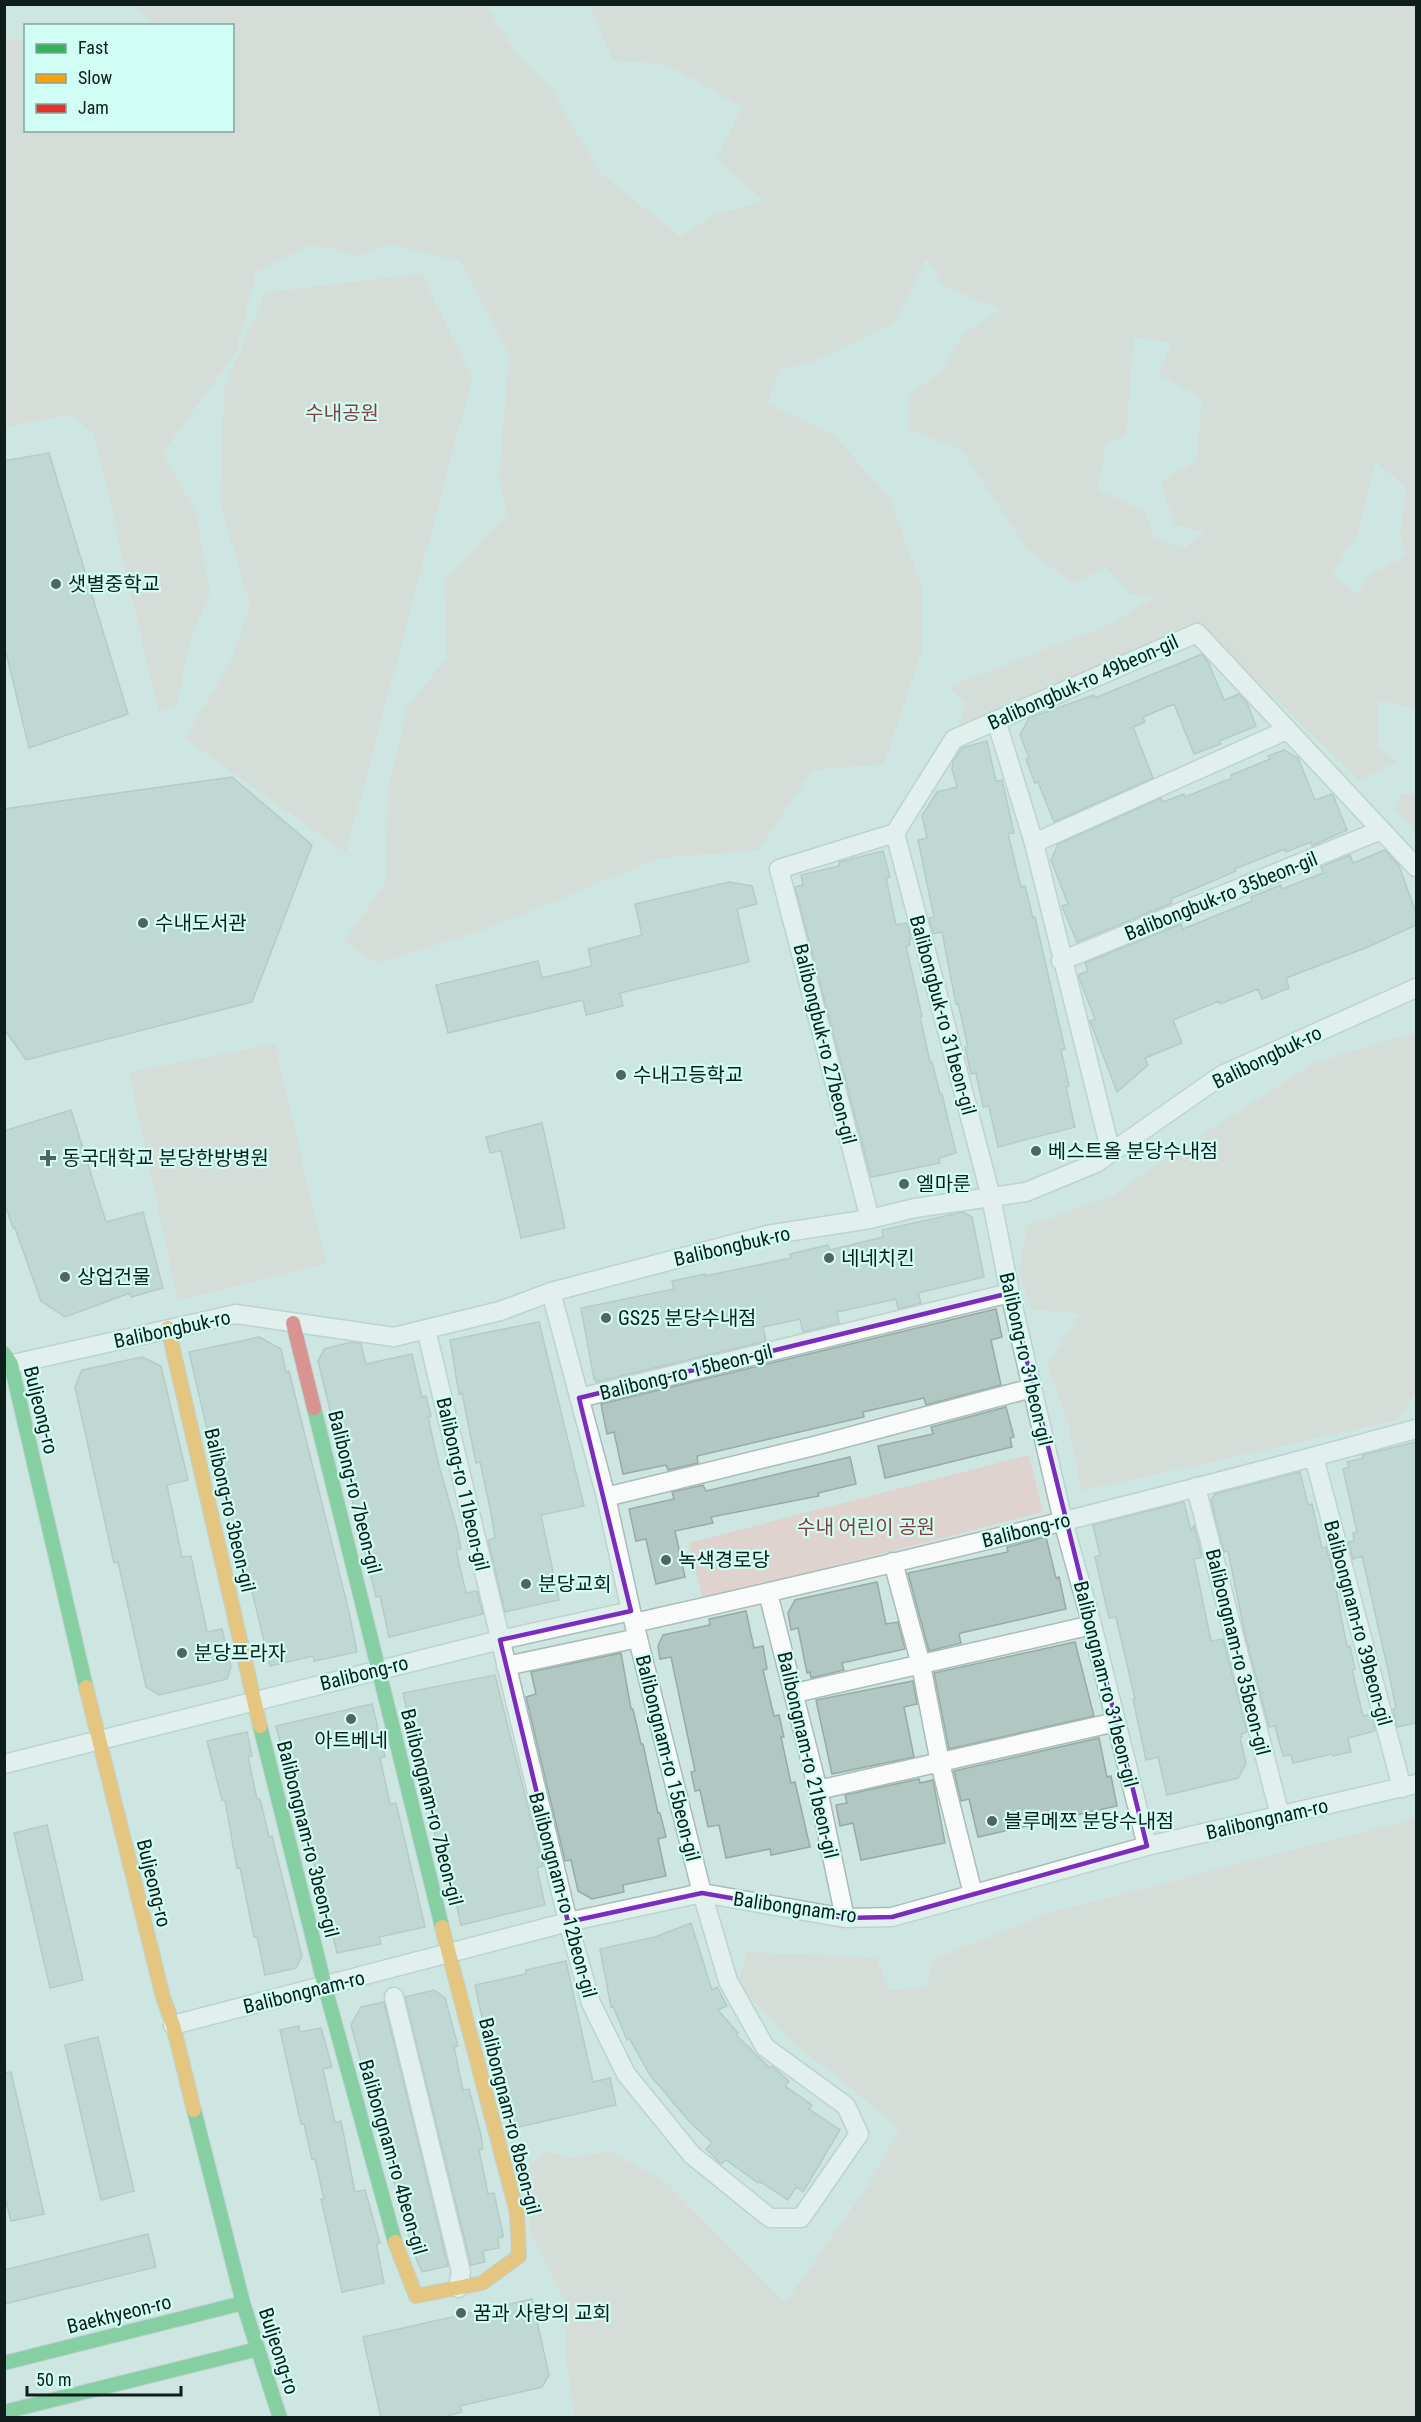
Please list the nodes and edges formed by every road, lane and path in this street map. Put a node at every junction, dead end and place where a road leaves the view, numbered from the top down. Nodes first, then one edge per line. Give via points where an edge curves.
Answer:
1 (996, 720) junction
2 (1287, 730) junction
3 (1381, 830) junction
4 (895, 833) junction
5 (1034, 843) junction
6 (1416, 867) edge
7 (1061, 961) junction
8 (1416, 988) edge
9 (1111, 1153) junction
10 (991, 1197) junction
11 (870, 1219) junction
12 (551, 1292) junction
13 (1010, 1293) junction
14 (293, 1323) junction
15 (168, 1328) junction
16 (426, 1329) junction
17 (6, 1361) edge
18 (1032, 1388) junction
19 (579, 1398) junction
20 (1416, 1429) edge
21 (1314, 1457) junction
22 (1196, 1487) junction
23 (606, 1497) junction
24 (1063, 1521) junction
25 (893, 1562) junction
26 (768, 1593) junction
27 (634, 1624) junction
28 (1092, 1625) junction
29 (500, 1640) junction
30 (921, 1665) junction
31 (506, 1666) junction
32 (378, 1670) junction
33 (795, 1693) junction
34 (254, 1700) junction
35 (1116, 1722) junction
36 (99, 1741) junction
37 (940, 1763) junction
38 (4, 1764) edge
39 (1409, 1786) edge
40 (818, 1790) junction
41 (1280, 1816) junction
42 (1147, 1846) junction
43 (702, 1893) junction
44 (973, 1894) junction
45 (845, 1917) junction
46 (568, 1922) junction
47 (449, 1954) junction
48 (325, 1987) junction
49 (394, 1997) dead end
50 (173, 2025) junction
51 (830, 2175) joint
52 (458, 2288) junction
53 (243, 2303) junction
54 (258, 2349) junction
55 (4, 2363) edge
56 (4, 2412) edge
57 (280, 2418) edge

1 - 2 street, Balibongbuk-ro 49beon-gil via 1197,633
1 - 4 street, Balibongbuk-ro 49beon-gil via 954,739
1 - 5 street
2 - 3 street, Balibongbuk-ro 49beon-gil
2 - 5 street
3 - 6 street, Balibongbuk-ro 49beon-gil
3 - 7 street, Balibongbuk-ro 35beon-gil
4 - 10 street, Balibongbuk-ro 31beon-gil
4 - 11 street, Balibongbuk-ro 27beon-gil via 779,869
5 - 7 street
7 - 9 street
8 - 9 street, Balibongbuk-ro via 1222,1075
9 - 10 street, Balibongbuk-ro via 1026,1192
10 - 11 street, Balibongbuk-ro
10 - 13 street, Balibong-ro 31beon-gil
11 - 12 street, Balibongbuk-ro via 767,1235
12 - 16 street, Balibongbuk-ro via 500,1311
12 - 19 street, Balibong-ro 15beon-gil
13 - 18 street, Balibong-ro 31beon-gil
13 - 19 street, Balibong-ro 15beon-gil
14 - 15 street, Balibongbuk-ro via 236,1314
14 - 16 street, Balibongbuk-ro via 394,1337
14 - 32 street, Balibong-ro 7beon-gil
15 - 17 street, Balibongbuk-ro
15 - 34 street, Balibong-ro 3beon-gil
16 - 29 street, Balibong-ro 11beon-gil
17 - 36 street, Buljeong-ro
18 - 23 street
18 - 24 street, Balibong-ro 31beon-gil
19 - 23 street, Balibong-ro 15beon-gil
20 - 21 street, Balibong-ro
21 - 22 street, Balibong-ro
21 - 39 street, Balibongnam-ro 39beon-gil
22 - 24 street, Balibong-ro
22 - 41 street, Balibongnam-ro 35beon-gil
23 - 27 street, Balibong-ro 15beon-gil
24 - 25 street, Balibong-ro
24 - 28 street, Balibongnam-ro 31beon-gil
25 - 26 street, Balibong-ro
25 - 30 street
26 - 27 street, Balibong-ro
26 - 33 street, Balibongnam-ro 21beon-gil
27 - 29 street, Balibong-ro
27 - 31 street
27 - 43 street, Balibongnam-ro 15beon-gil
28 - 30 street
28 - 35 street, Balibongnam-ro 31beon-gil
29 - 31 street, Balibongnam-ro 12beon-gil
29 - 32 street, Balibong-ro
30 - 33 street
30 - 37 street
31 - 46 street, Balibongnam-ro 12beon-gil
32 - 34 street, Balibong-ro
32 - 47 street, Balibongnam-ro 7beon-gil
33 - 40 street, Balibongnam-ro 21beon-gil
34 - 36 street, Balibong-ro
34 - 48 street, Balibongnam-ro 3beon-gil
35 - 37 street
35 - 42 street, Balibongnam-ro 31beon-gil
36 - 38 street, Balibong-ro
36 - 50 street, Buljeong-ro
37 - 40 street
37 - 44 street
39 - 41 street, Balibongnam-ro
40 - 45 street, Balibongnam-ro 21beon-gil
41 - 42 street, Balibongnam-ro
42 - 44 street, Balibongnam-ro
43 - 45 street, Balibongnam-ro
43 - 46 street, Balibongnam-ro
43 - 51 street, Balibongnam-ro 15beon-gil via 728,1981 765,2047 846,2106 859,2134
44 - 45 street, Balibongnam-ro via 892,1917
46 - 47 street, Balibongnam-ro
46 - 51 street, Balibongnam-ro 12beon-gil via 591,2003 626,2074 692,2155 770,2218 801,2218
47 - 48 street, Balibongnam-ro
47 - 52 street, Balibongnam-ro 8beon-gil via 517,2213 519,2256 482,2283
48 - 50 street, Balibongnam-ro
48 - 52 street, Balibongnam-ro 4beon-gil via 399,2256 416,2296
49 - 52 street via 461,2272
50 - 53 street, Buljeong-ro
53 - 54 street, Buljeong-ro
53 - 55 street, Baekhyeon-ro
54 - 56 street
54 - 57 street, Buljeong-ro

